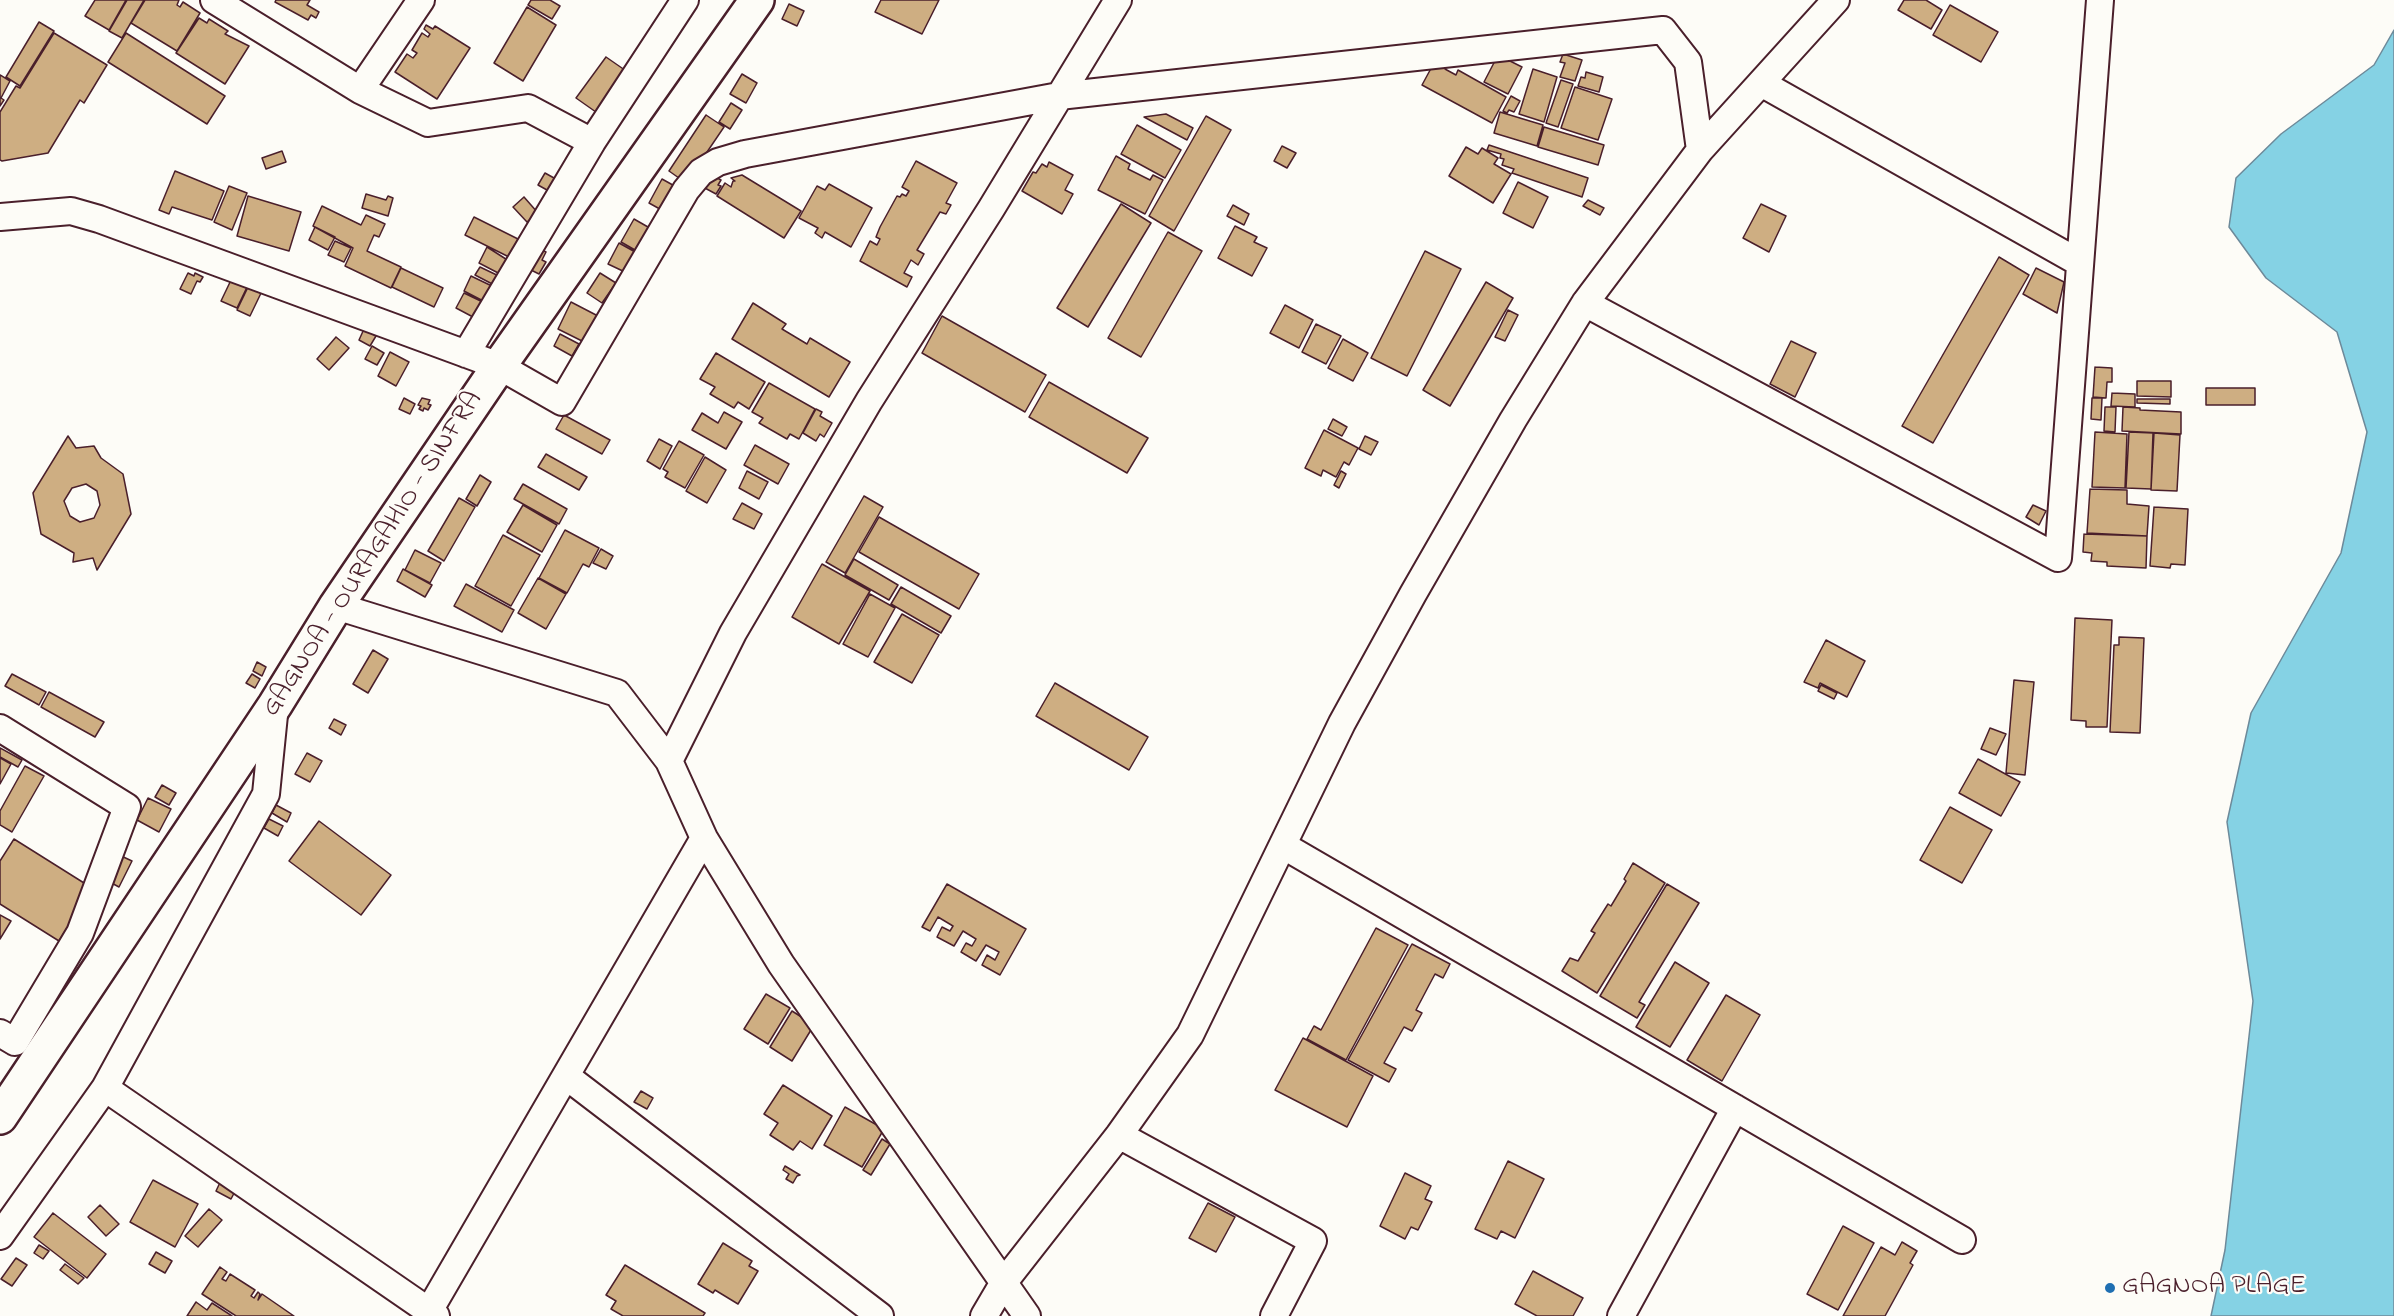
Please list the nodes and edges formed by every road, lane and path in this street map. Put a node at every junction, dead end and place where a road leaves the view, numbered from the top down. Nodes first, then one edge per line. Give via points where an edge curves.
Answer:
1 (214, 0) edge
2 (421, 0) edge
3 (685, 0) edge
4 (757, 0) edge
5 (1118, 0) edge
6 (1836, 0) edge
7 (2100, 0) edge
8 (1761, 83) junction
9 (360, 90) junction
10 (1059, 96) junction
11 (592, 142) junction
12 (1700, 150) junction
13 (0, 217) edge
14 (2080, 263) junction
15 (1585, 303) junction
16 (466, 354) junction
17 (499, 366) junction
18 (336, 606) junction
19 (275, 705) junction
20 (0, 728) edge
21 (669, 761) junction
22 (704, 838) junction
23 (1284, 846) junction
24 (0, 1033) edge
25 (566, 1076) junction
26 (105, 1088) junction
27 (1735, 1108) junction
28 (0, 1117) edge
29 (1119, 1135) junction
30 (0, 1236) edge
31 (1962, 1240) dead end
32 (1004, 1282) junction
33 (433, 1314) edge
34 (880, 1316) edge
35 (984, 1316) edge
36 (1027, 1316) edge
37 (1274, 1316) edge
38 (1621, 1316) edge

1 - 9 street
2 - 9 street
3 - 11 street
4 - 17 main road, GAGNOA - OURAGAHIO - SINFRA
5 - 10 street
6 - 8 street
7 - 14 street
8 - 12 street
8 - 14 street
9 - 11 street via 428,123 528,108
10 - 12 street via 1663,30 1688,62
10 - 17 street via 718,162 701,172 686,190 562,402
10 - 21 street via 869,401 768,573 733,633
11 - 16 street
12 - 15 street
13 - 16 street via 70,212 99,219
14 - 15 street via 2058,558
15 - 23 street via 1413,594 1337,733
16 - 17 street
17 - 18 main road, GAGNOA - OURAGAHIO - SINFRA
18 - 19 main road, GAGNOA - OURAGAHIO - SINFRA
18 - 21 street via 617,693
19 - 26 street via 266,794
19 - 28 main road, GAGNOA - OURAGAHIO - SINFRA
20 - 24 street via 127,807 80,933 15,1042
21 - 22 street
22 - 25 street
22 - 32 street via 781,964
23 - 27 street
23 - 29 street via 1190,1035
25 - 33 street
25 - 34 street
26 - 30 street
26 - 33 street
27 - 31 street
27 - 38 street
29 - 32 street
29 - 37 street via 1313,1241
32 - 35 street
32 - 36 street

